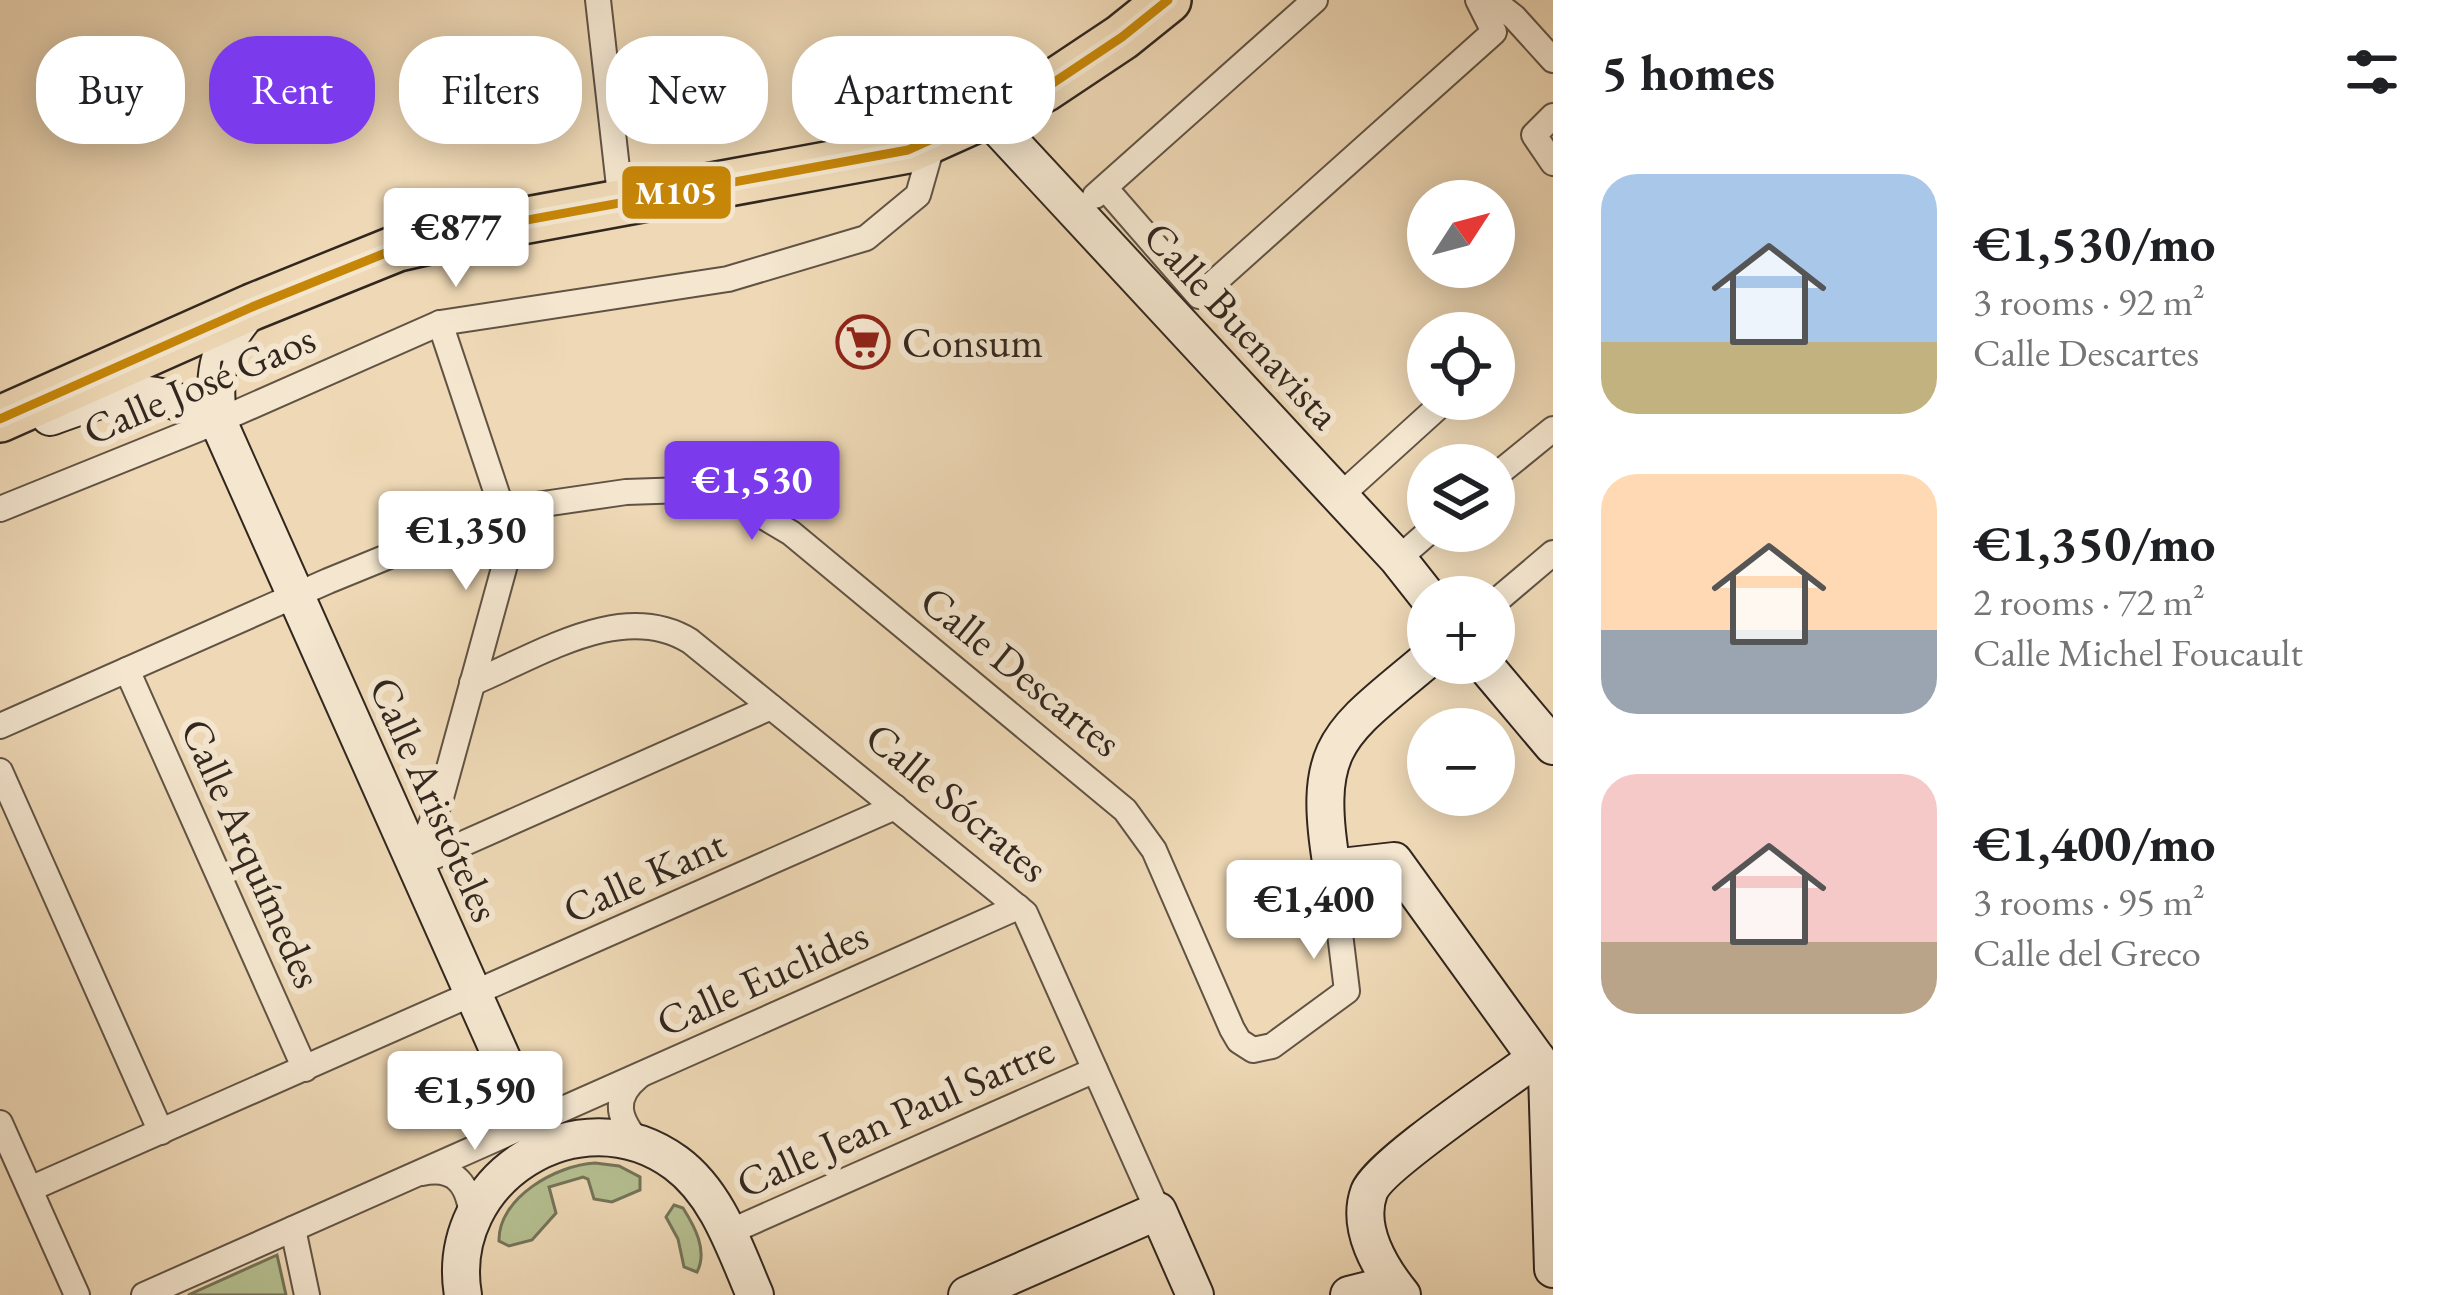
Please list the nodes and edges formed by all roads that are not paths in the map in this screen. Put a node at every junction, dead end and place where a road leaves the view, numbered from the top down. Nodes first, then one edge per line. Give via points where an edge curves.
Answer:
1 (598, 0) edge
2 (1168, 0) edge
3 (1315, 0) edge
4 (1478, 0) edge
5 (1492, 0) edge
6 (1553, 60) edge
7 (1055, 81) edge
8 (1553, 116) edge
9 (922, 144) edge
10 (933, 144) edge
11 (1013, 144) edge
12 (1553, 163) edge
13 (1106, 189) junction
14 (621, 204) junction
15 (1073, 210) junction
16 (252, 307) junction
17 (440, 323) junction
18 (0, 419) edge
19 (1425, 420) edge
20 (218, 421) junction
21 (1553, 429) edge
22 (0, 430) edge
23 (1515, 460) edge
24 (1340, 496) junction
25 (0, 509) edge
26 (502, 510) junction
27 (1407, 551) edge
28 (1553, 553) edge
29 (1398, 559) junction
30 (1411, 576) edge
31 (1515, 585) edge
32 (295, 595) junction
33 (127, 670) junction
34 (1407, 677) edge
35 (472, 683) junction
36 (1501, 684) edge
37 (771, 707) junction
38 (0, 726) edge
39 (1553, 746) edge
40 (0, 771) edge
41 (895, 807) junction
42 (415, 865) junction
43 (1332, 868) junction
44 (1018, 907) junction
45 (473, 994) junction
46 (1536, 1058) junction
47 (305, 1069) junction
48 (1095, 1070) junction
49 (645, 1072) junction
50 (0, 1123) edge
51 (161, 1132) junction
52 (536, 1136) junction
53 (640, 1144) junction
54 (414, 1175) junction
55 (30, 1190) junction
56 (1157, 1210) junction
57 (472, 1218) junction
58 (293, 1228) junction
59 (728, 1233) junction
60 (1553, 1269) edge
61 (1397, 1289) edge
62 (77, 1295) edge
63 (144, 1295) edge
64 (307, 1295) edge
65 (463, 1295) edge
66 (480, 1295) edge
67 (739, 1295) edge
68 (755, 1295) edge
69 (967, 1295) edge
70 (1195, 1295) edge
71 (1349, 1295) edge

1 - 14 street
2 - 7 highway
3 - 13 street
4 - 13 street via 1494,32 1199,296
5 - 6 street
8 - 12 street via 1534,135
9 - 14 highway
10 - 17 street, Calle José Gaos via 918,195 866,238 728,279
11 - 15 street, Calle Buenavista
13 - 15 street
14 - 16 highway via 398,248
15 - 24 street, Calle Buenavista
16 - 18 highway
16 - 20 street, Calle Aristóteles via 225,340 214,380
17 - 20 street, Calle José Gaos
17 - 26 street
19 - 24 street
20 - 22 street via 177,398 118,393
20 - 25 street, Calle José Gaos
20 - 32 street, Calle Aristóteles
21 - 23 street
24 - 29 street, Calle Buenavista
26 - 32 street, Calle Descartes
26 - 35 street via 512,539
26 - 43 street, Calle Descartes via 685,490 739,502 791,533 1125,809 1154,850 1239,1041 1253,1050 1272,1046 1348,991
27 - 29 street
28 - 31 street
29 - 30 street, Calle Buenavista
32 - 33 street, Calle Descartes
32 - 42 street, Calle Aristóteles
33 - 38 street, Calle Descartes
33 - 47 street, Calle Arquímedes
34 - 43 street via 1345,729 1327,770
35 - 37 street, Calle Sócrates via 607,628 651,624 690,641
35 - 42 street
36 - 39 street
37 - 41 street, Calle Sócrates
37 - 42 street
40 - 51 street
41 - 44 street, Calle Sócrates
41 - 45 street, Calle Kant
42 - 45 street, Calle Aristóteles
43 - 46 street via 1394,861
44 - 48 street, Calle Sócrates
44 - 49 street, Calle Euclides
45 - 47 street, Calle Kant
45 - 52 street, Calle Aristóteles
46 - 60 street via 1547,1073
46 - 61 street via 1370,1188 1368,1235
47 - 51 street, Calle Kant
48 - 56 street, Calle Sócrates
48 - 59 street, Calle Jean Paul Sartre
49 - 52 street, Calle Euclides
49 - 53 street via 625,1089 619,1109
50 - 55 street
51 - 55 street, Calle Kant
52 - 53 street
52 - 54 street, Calle Euclides
52 - 57 street
53 - 59 street via 696,1180
54 - 57 street via 441,1170 460,1179
54 - 58 street, Calle Euclides
55 - 62 street
56 - 69 street
56 - 70 street, Calle Sócrates
57 - 65 street
58 - 63 street, Calle Euclides
58 - 64 street
59 - 68 street
61 - 71 street
66 - 67 street via 481,1247 507,1192 541,1162 592,1148 647,1161 687,1191

